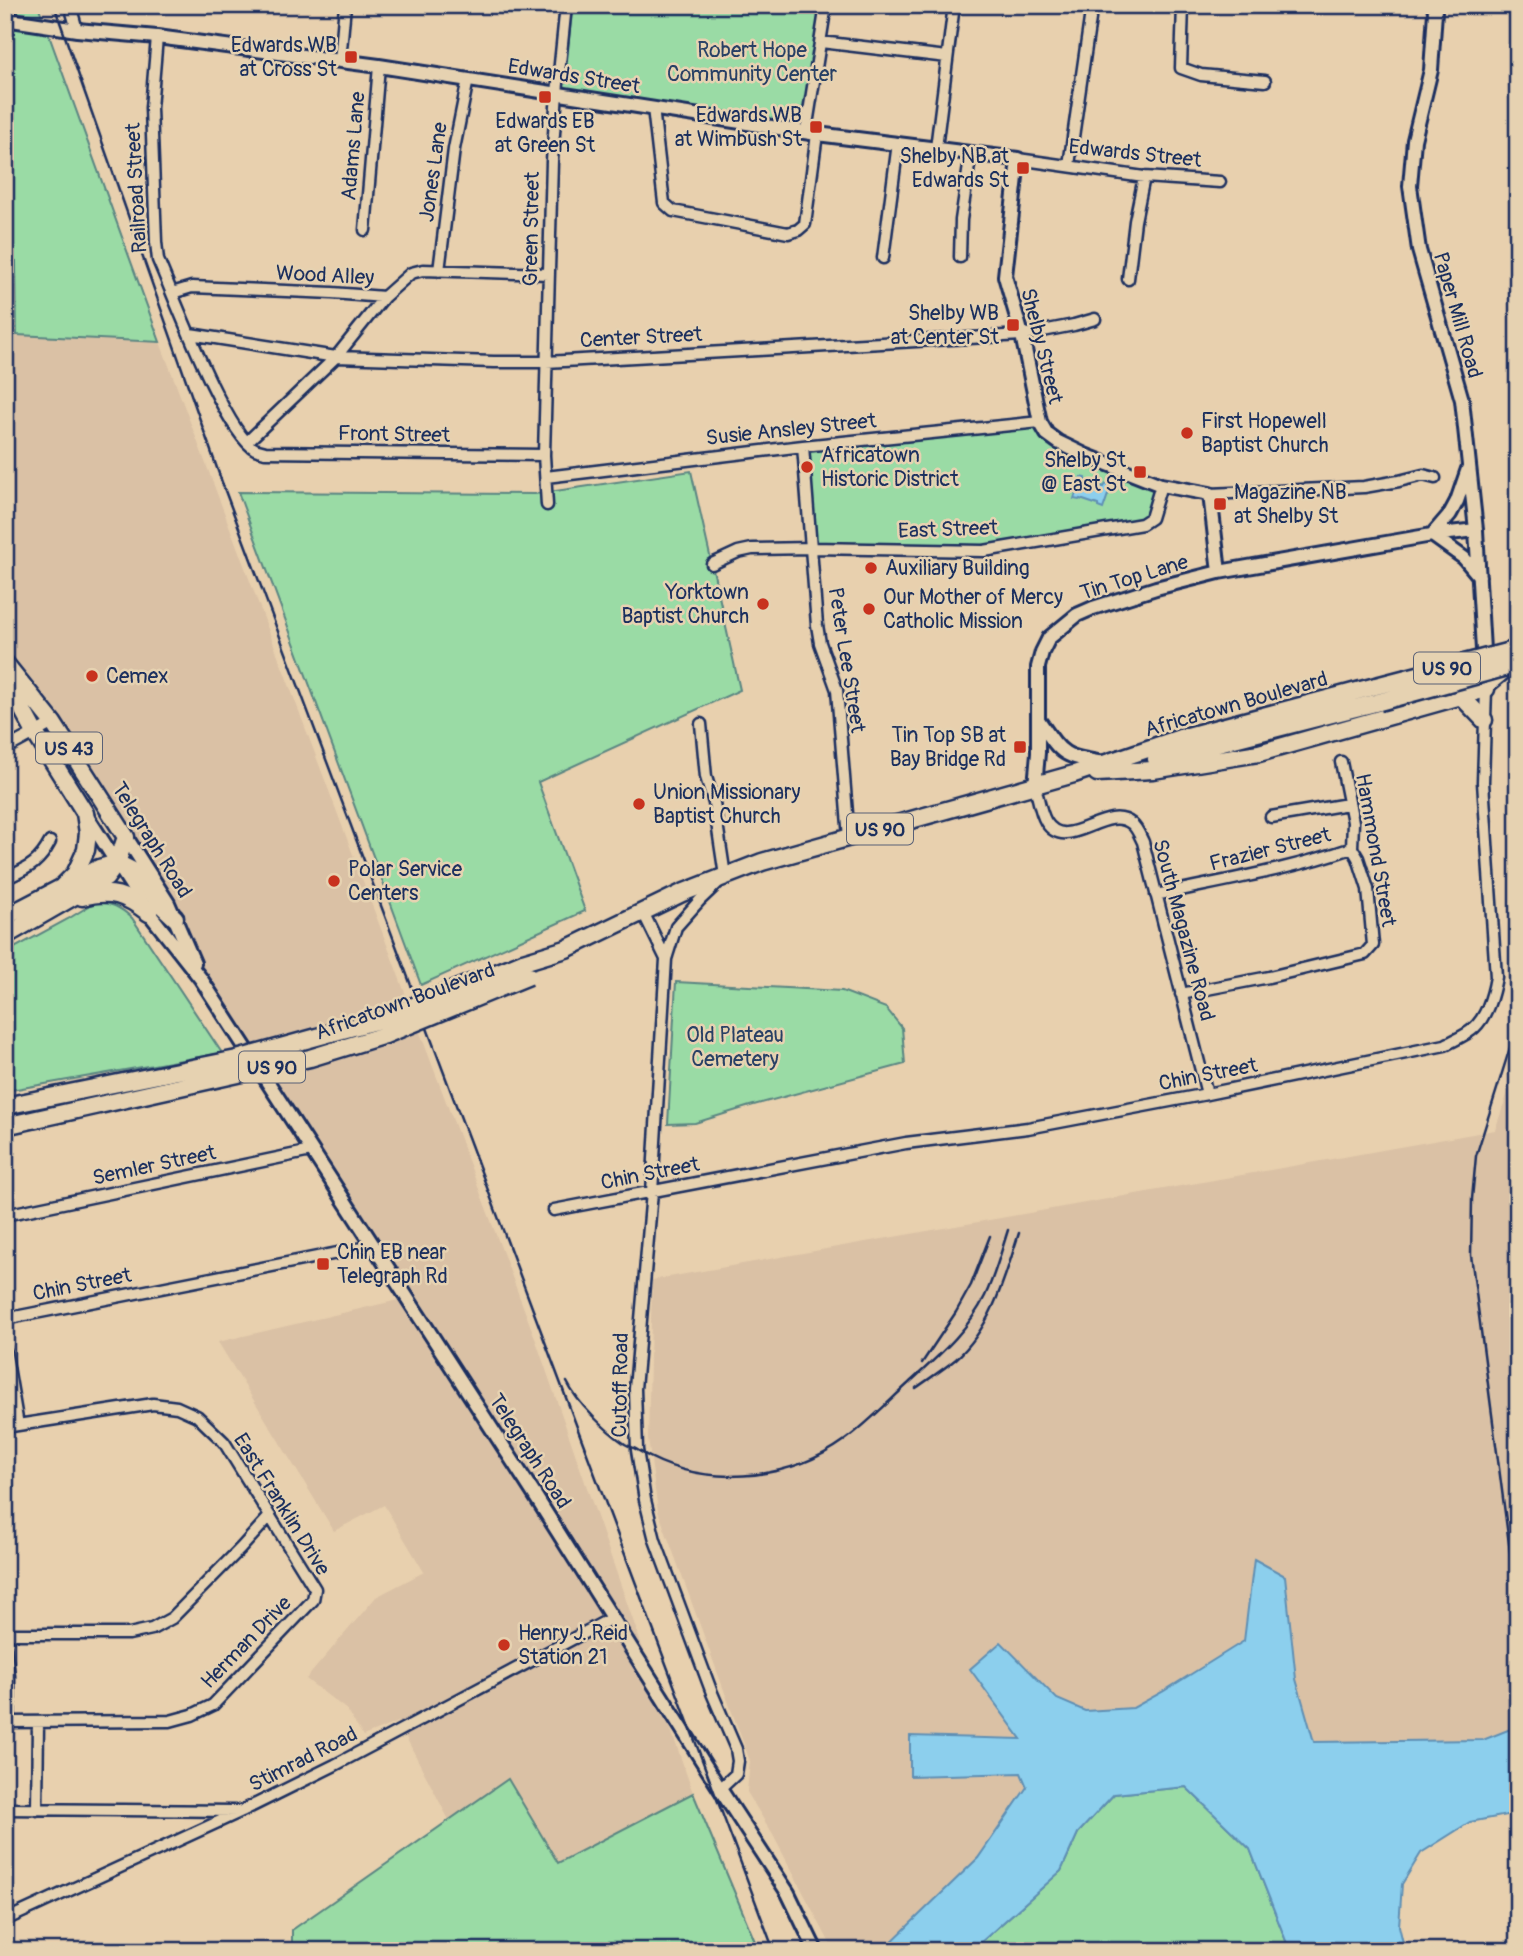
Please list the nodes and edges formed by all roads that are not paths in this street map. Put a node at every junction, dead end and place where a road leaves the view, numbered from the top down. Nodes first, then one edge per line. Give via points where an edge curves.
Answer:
1 (70, 5) edge
2 (345, 5) edge
3 (566, 5) edge
4 (826, 5) edge
5 (954, 5) edge
6 (1092, 5) edge
7 (1183, 5) edge
8 (1433, 5) edge
9 (5, 19) edge
10 (77, 30) junction
11 (157, 37) junction
12 (821, 43) junction
13 (947, 57) junction
14 (340, 61) junction
15 (379, 66) junction
16 (468, 79) junction
17 (1265, 81) dead end
18 (556, 93) junction
19 (653, 108) junction
20 (811, 132) junction
21 (898, 143) junction
22 (936, 148) junction
23 (971, 152) junction
24 (1018, 159) junction
25 (1069, 165) junction
26 (1144, 177) junction
27 (1220, 181) dead end
28 (365, 230) dead end
29 (960, 257) dead end
30 (883, 258) dead end
31 (439, 271) junction
32 (549, 274) junction
33 (1128, 279) dead end
34 (172, 293) junction
35 (384, 298) junction
36 (1095, 319) dead end
37 (190, 334) junction
38 (1022, 335) junction
39 (336, 357) junction
40 (546, 362) junction
41 (1040, 422) junction
42 (247, 442) junction
43 (803, 446) junction
44 (544, 455) junction
45 (1469, 465) junction
46 (545, 477) junction
47 (1435, 478) dead end
48 (1161, 485) junction
49 (1210, 494) junction
50 (547, 505) dead end
51 (1476, 530) junction
52 (1432, 535) junction
53 (812, 548) junction
54 (712, 564) dead end
55 (1219, 572) junction
56 (1479, 576) junction
57 (1483, 638) joint
58 (1518, 649) edge
59 (5, 663) edge
60 (1518, 664) edge
61 (5, 677) edge
62 (1486, 689) junction
63 (1378, 694) junction
64 (1460, 695) junction
65 (1038, 720) junction
66 (1484, 720) junction
67 (53, 723) junction
68 (702, 724) dead end
69 (34, 733) junction
70 (5, 749) edge
71 (1341, 762) dead end
72 (1108, 764) junction
73 (1074, 774) junction
74 (1035, 786) junction
75 (1348, 804) junction
76 (85, 813) junction
77 (1271, 817) dead end
78 (126, 837) junction
79 (849, 838) junction
80 (50, 842) dead end
81 (1352, 848) junction
82 (117, 863) junction
83 (725, 876) junction
84 (5, 879) edge
85 (66, 893) junction
86 (1156, 895) junction
87 (643, 912) junction
88 (149, 913) junction
89 (5, 917) edge
90 (174, 918) junction
91 (5, 936) edge
92 (666, 959) junction
93 (526, 969) junction
94 (201, 979) junction
95 (1181, 994) junction
96 (1207, 1094) junction
97 (5, 1107) edge
98 (5, 1126) edge
99 (311, 1151) junction
100 (652, 1192) junction
101 (555, 1210) dead end
102 (5, 1215) edge
103 (373, 1246) junction
104 (5, 1320) edge
105 (5, 1349) edge
106 (18, 1425) junction
107 (5, 1427) edge
108 (270, 1516) junction
109 (313, 1600) joint
110 (612, 1618) junction
111 (5, 1634) edge
112 (5, 1645) edge
113 (7, 1722) edge
114 (38, 1723) junction
115 (720, 1789) junction
116 (5, 1809) edge
117 (37, 1810) junction
118 (242, 1811) junction
119 (5, 1920) edge
120 (816, 1951) edge

1 - 10 street
2 - 14 street
3 - 18 street, Green Street
4 - 12 street
5 - 13 street
6 - 25 street
7 - 17 street via 1181,68 1201,75
8 - 45 street, Paper Mill Road via 1431,70 1414,140 1410,186 1419,250 1462,400
9 - 10 street, Edwards Street
10 - 11 street, Edwards Street
11 - 14 street, Edwards Street
11 - 34 street, Railroad Street via 151,108 156,242
12 - 13 street
12 - 20 street
13 - 22 street
14 - 15 street, Edwards Street
15 - 16 street, Edwards Street
15 - 28 street, Adams Lane
16 - 18 street, Edwards Street
16 - 31 street, Jones Lane
18 - 19 street, Edwards Street
18 - 32 street, Green Street
19 - 20 street, Edwards Street
19 - 20 street via 664,203 673,211 788,233 805,224
20 - 21 street, Edwards Street
21 - 22 street, Edwards Street
21 - 30 street
22 - 23 street, Edwards Street
23 - 24 street, Edwards Street
23 - 29 street
24 - 25 street, Edwards Street
24 - 38 street, Shelby Street via 1005,276
25 - 26 street, Edwards Street
26 - 27 street, Edwards Street
26 - 33 street
31 - 32 street, Wood Alley
31 - 35 street, Wood Alley via 411,273
32 - 40 street, Green Street
34 - 35 street, Wood Alley via 192,288
34 - 37 street, Railroad Street
35 - 39 street
36 - 38 street, Center Street
37 - 39 street, Center Street
37 - 42 street, Railroad Street via 230,422
38 - 40 street, Center Street
38 - 41 street, Shelby Street
39 - 40 street, Center Street
39 - 42 street
40 - 44 street, Green Street
41 - 43 street, Susie Ansley Street
41 - 48 street, Shelby Street via 1058,442
42 - 44 street, Front Street via 265,452
43 - 46 street, Susie Ansley Street
43 - 53 street, Peter Lee Street
44 - 46 street, Green Street
45 - 51 street, Paper Mill Road
45 - 52 street via 1457,501
46 - 50 street
47 - 49 street, Shelby Street via 1423,475 1364,487
48 - 49 street, Shelby Street
48 - 53 street, East Street via 1151,518 1142,524 984,551
49 - 55 street
51 - 52 street, Tin Top Lane
51 - 56 street, Paper Mill Road
52 - 55 street, Tin Top Lane
52 - 56 street via 1464,558
53 - 54 street, East Street via 752,549
53 - 79 street, Peter Lee Street via 820,643 837,690
55 - 65 street, Tin Top Lane via 1093,608 1063,625 1049,638 1038,667
56 - 57 street, Paper Mill Road
57 - 62 street, Chin Street
58 - 63 main road, US 90, bridge
59 - 67 main road, Telegraph Road / US 43
60 - 62 street
60 - 63 main road, US 90, bridge
61 - 69 main road, Telegraph Road / US 43
62 - 64 main road
62 - 66 street, Chin Street
63 - 72 main road, Africatown Boulevard / US 90 via 1165,758
64 - 66 main road
64 - 73 main road via 1259,753 1153,770
65 - 72 street via 1064,754
65 - 74 street, Tin Top Lane
66 - 96 street, Chin Street via 1483,782 1496,977 1486,1010 1474,1028 1445,1045
67 - 69 street
67 - 78 main road, Telegraph Road / US 43
68 - 83 street via 706,777
69 - 70 street
69 - 76 main road, Telegraph Road / US 43
71 - 75 street, Hammond Street
72 - 73 main road, Africatown Boulevard / US 90
73 - 74 main road, Africatown Boulevard / US 90
74 - 79 main road, Africatown Boulevard / US 90
74 - 86 street, South Magazine Road via 1044,819 1064,834 1110,819 1130,823 1143,842
75 - 77 street
75 - 81 street, Hammond Street
76 - 82 street, Telegraph Road
76 - 85 main road via 86,850
78 - 82 main road
78 - 90 street, Telegraph Road
79 - 83 main road, Africatown Boulevard / US 90
80 - 84 street via 31,866
81 - 86 street, Frazier Street
81 - 95 street, Hammond Street via 1368,889 1373,945 1365,954
82 - 85 main road via 99,868
82 - 88 street, Telegraph Road
82 - 90 main road via 139,874
83 - 87 main road, Africatown Boulevard / US 90
83 - 92 street, Cutoff Road via 676,927
85 - 88 main road via 112,893
85 - 89 main road
85 - 91 main road
86 - 95 street, South Magazine Road
87 - 92 street, Cutoff Road
87 - 93 main road, Africatown Boulevard / US 90
88 - 94 street, Telegraph Road
90 - 94 street, Telegraph Road
92 - 100 street, Cutoff Road
93 - 97 main road, Africatown Boulevard / US 90, bridge via 379,1020 237,1059
93 - 98 main road, Africatown Boulevard / US 90, bridge via 385,1035 310,1058
94 - 99 street, Telegraph Road
95 - 96 street, South Magazine Road
96 - 100 street, Chin Street via 1028,1128 906,1143
99 - 102 street, Semler Street
99 - 103 street, Telegraph Road
100 - 101 street, Chin Street
100 - 115 street, Cutoff Road via 635,1389 637,1450 655,1540 736,1749 736,1774
103 - 104 street, Chin Street
103 - 110 street, Telegraph Road
105 - 106 street
106 - 107 street
106 - 108 street, East Franklin Drive via 153,1405 177,1407 197,1416 224,1442
108 - 109 street, East Franklin Drive via 315,1589
108 - 111 street via 172,1618 152,1629 129,1634
109 - 114 street, Herman Drive via 214,1705 203,1710 170,1721
110 - 115 street, Telegraph Road
110 - 118 street, Stimrad Road
112 - 113 street
113 - 114 street, Herman Drive
114 - 117 street
115 - 120 street, Telegraph Road via 788,1893
116 - 117 street
117 - 118 street
118 - 119 street, Stimrad Road

